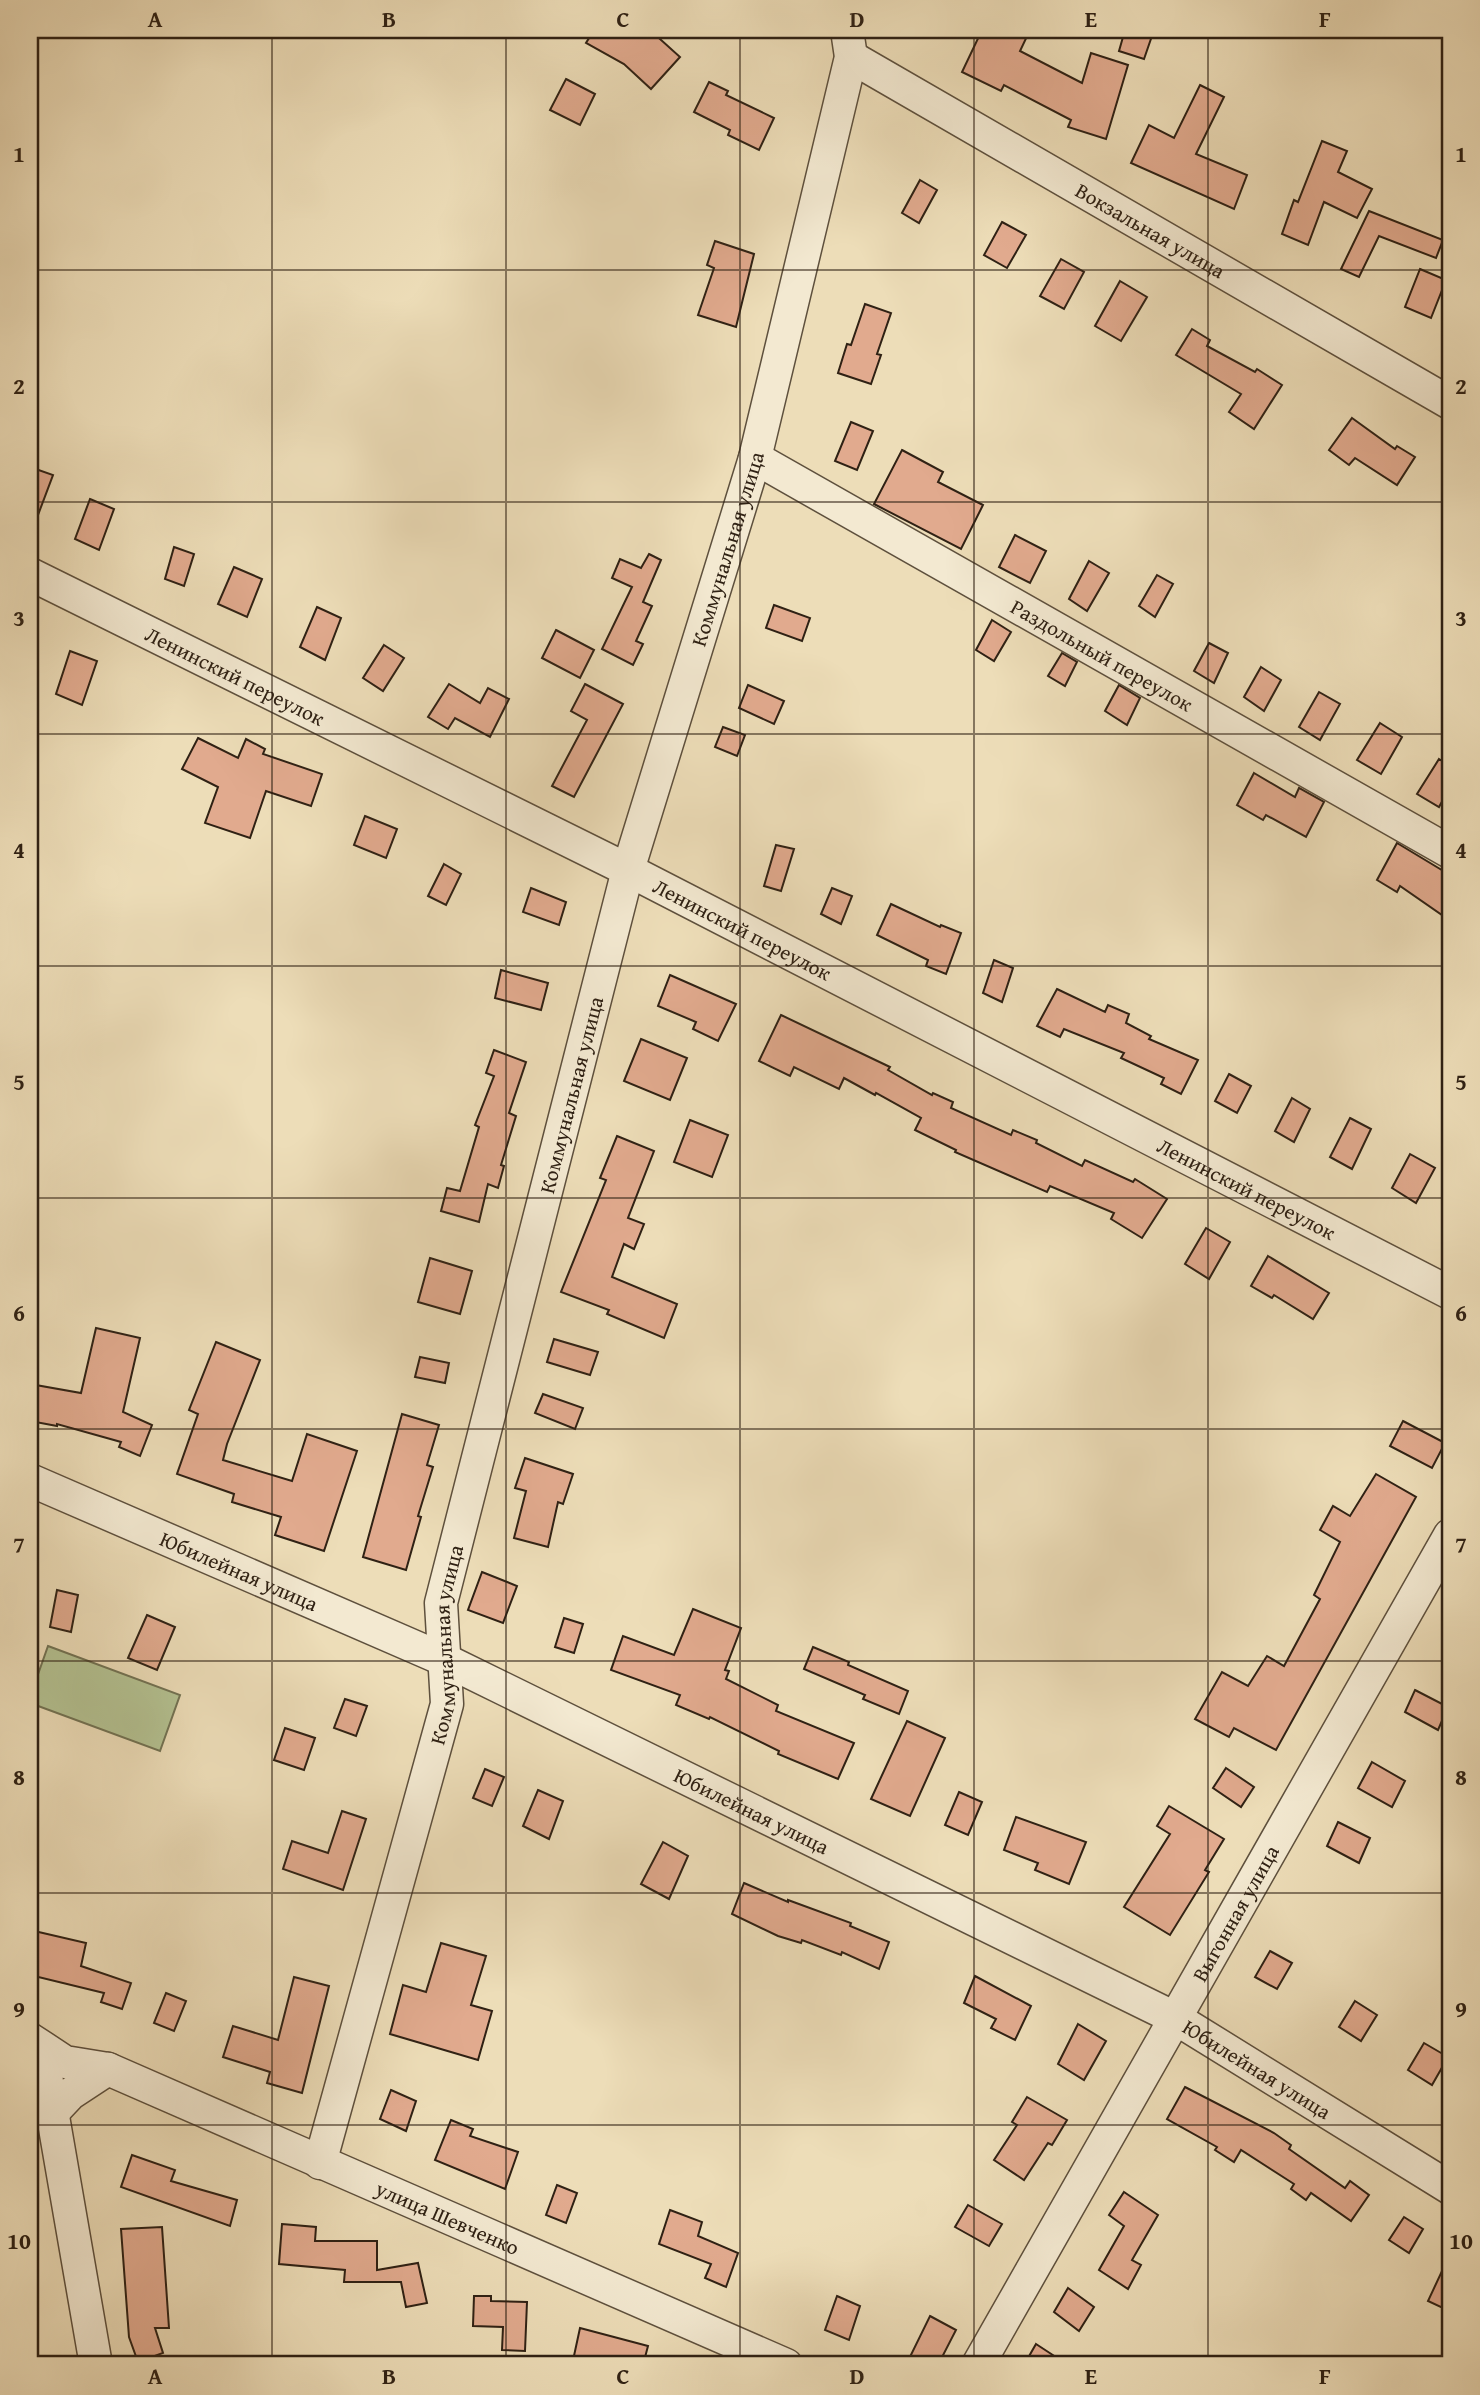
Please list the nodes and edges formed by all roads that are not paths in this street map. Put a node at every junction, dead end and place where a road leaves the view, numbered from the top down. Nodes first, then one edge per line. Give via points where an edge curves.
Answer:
1 (849, 43) edge
2 (1450, 403) edge
3 (755, 457) junction
4 (30, 574) edge
5 (1450, 852) edge
6 (628, 870) junction
7 (1450, 1293) edge
8 (30, 1480) edge
9 (1450, 1535) edge
10 (445, 1660) junction
11 (1175, 2018) junction
12 (30, 2039) edge
13 (30, 2052) edge
14 (108, 2069) junction
15 (53, 2112) junction
16 (320, 2162) junction
17 (1450, 2188) edge
18 (96, 2365) edge
19 (786, 2365) edge
20 (978, 2365) edge

1 - 2 street, Вокзальная улица
1 - 3 street, Коммунальная улица
3 - 5 street, Раздольный переулок
3 - 6 street, Коммунальная улица
4 - 6 street, Ленинский переулок
6 - 7 street, Ленинский переулок
6 - 10 street, Коммунальная улица via 441,1603
8 - 10 street, Юбилейная улица
9 - 11 street, Выгонная улица
10 - 11 street, Юбилейная улица
10 - 16 street, Коммунальная улица via 447,1704
11 - 17 street, Юбилейная улица
11 - 20 street, Выгонная улица
12 - 14 street, улица Шевченко via 65,2062
13 - 15 street via 46,2076
14 - 15 street via 69,2094
14 - 16 street, улица Шевченко
15 - 18 street
16 - 19 street, улица Шевченко

